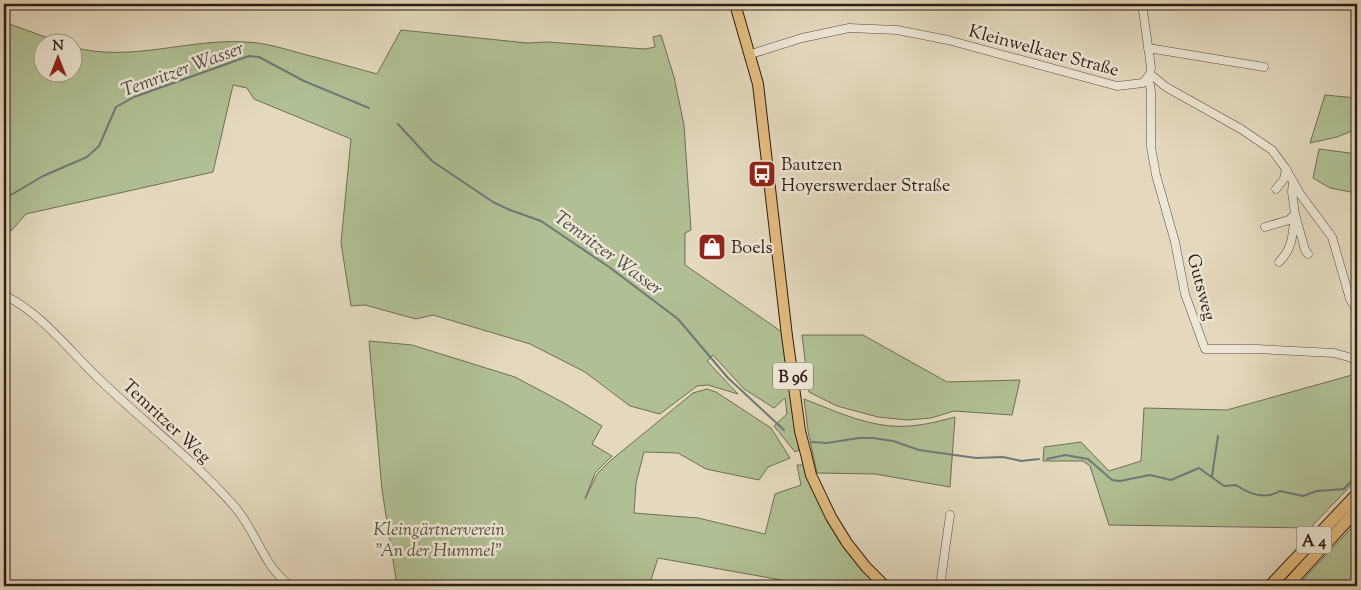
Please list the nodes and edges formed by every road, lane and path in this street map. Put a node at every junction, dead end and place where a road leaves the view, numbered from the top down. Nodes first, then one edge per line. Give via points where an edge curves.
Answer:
1 (735, 4) edge
2 (1142, 4) edge
3 (1148, 48) junction
4 (751, 54) junction
5 (1264, 67) dead end
6 (1148, 76) junction
7 (1286, 169) junction
8 (1293, 181) junction
9 (1276, 189) dead end
10 (1295, 214) junction
11 (1265, 227) dead end
12 (1303, 245) junction
13 (1291, 246) junction
14 (1308, 254) dead end
15 (1280, 262) dead end
16 (4, 294) edge
17 (1357, 311) edge
18 (1357, 363) edge
19 (1357, 494) edge
20 (1357, 510) edge
21 (950, 515) dead end
22 (1345, 515) junction
23 (291, 586) edge
24 (885, 586) edge
25 (940, 586) edge
26 (1270, 586) edge
27 (1287, 586) edge

1 - 4 main road, B 96
2 - 3 street
3 - 5 street
3 - 6 street via 1151,67
4 - 6 street, Kleinwelkaer Straße via 849,28 897,30 948,40 1116,86 1142,83
4 - 24 main road, B 96 via 758,84 800,432 811,475 831,517 847,543
6 - 7 street via 1257,139 1272,150
6 - 18 street, Gutsweg via 1151,147 1156,175 1186,294 1205,349 1334,353 1352,358
7 - 8 street
7 - 9 street via 1284,179
8 - 10 street
8 - 17 street via 1332,237 1350,299
10 - 11 street via 1289,220
10 - 12 street
10 - 13 street
12 - 13 street
12 - 14 street
13 - 15 street
16 - 23 street, Temritzer Weg via 33,312 98,378 197,468 236,508 271,568
19 - 22 highway, A 4
20 - 22 highway, A 4
21 - 25 street
22 - 26 highway, A 4
22 - 27 highway, A 4

